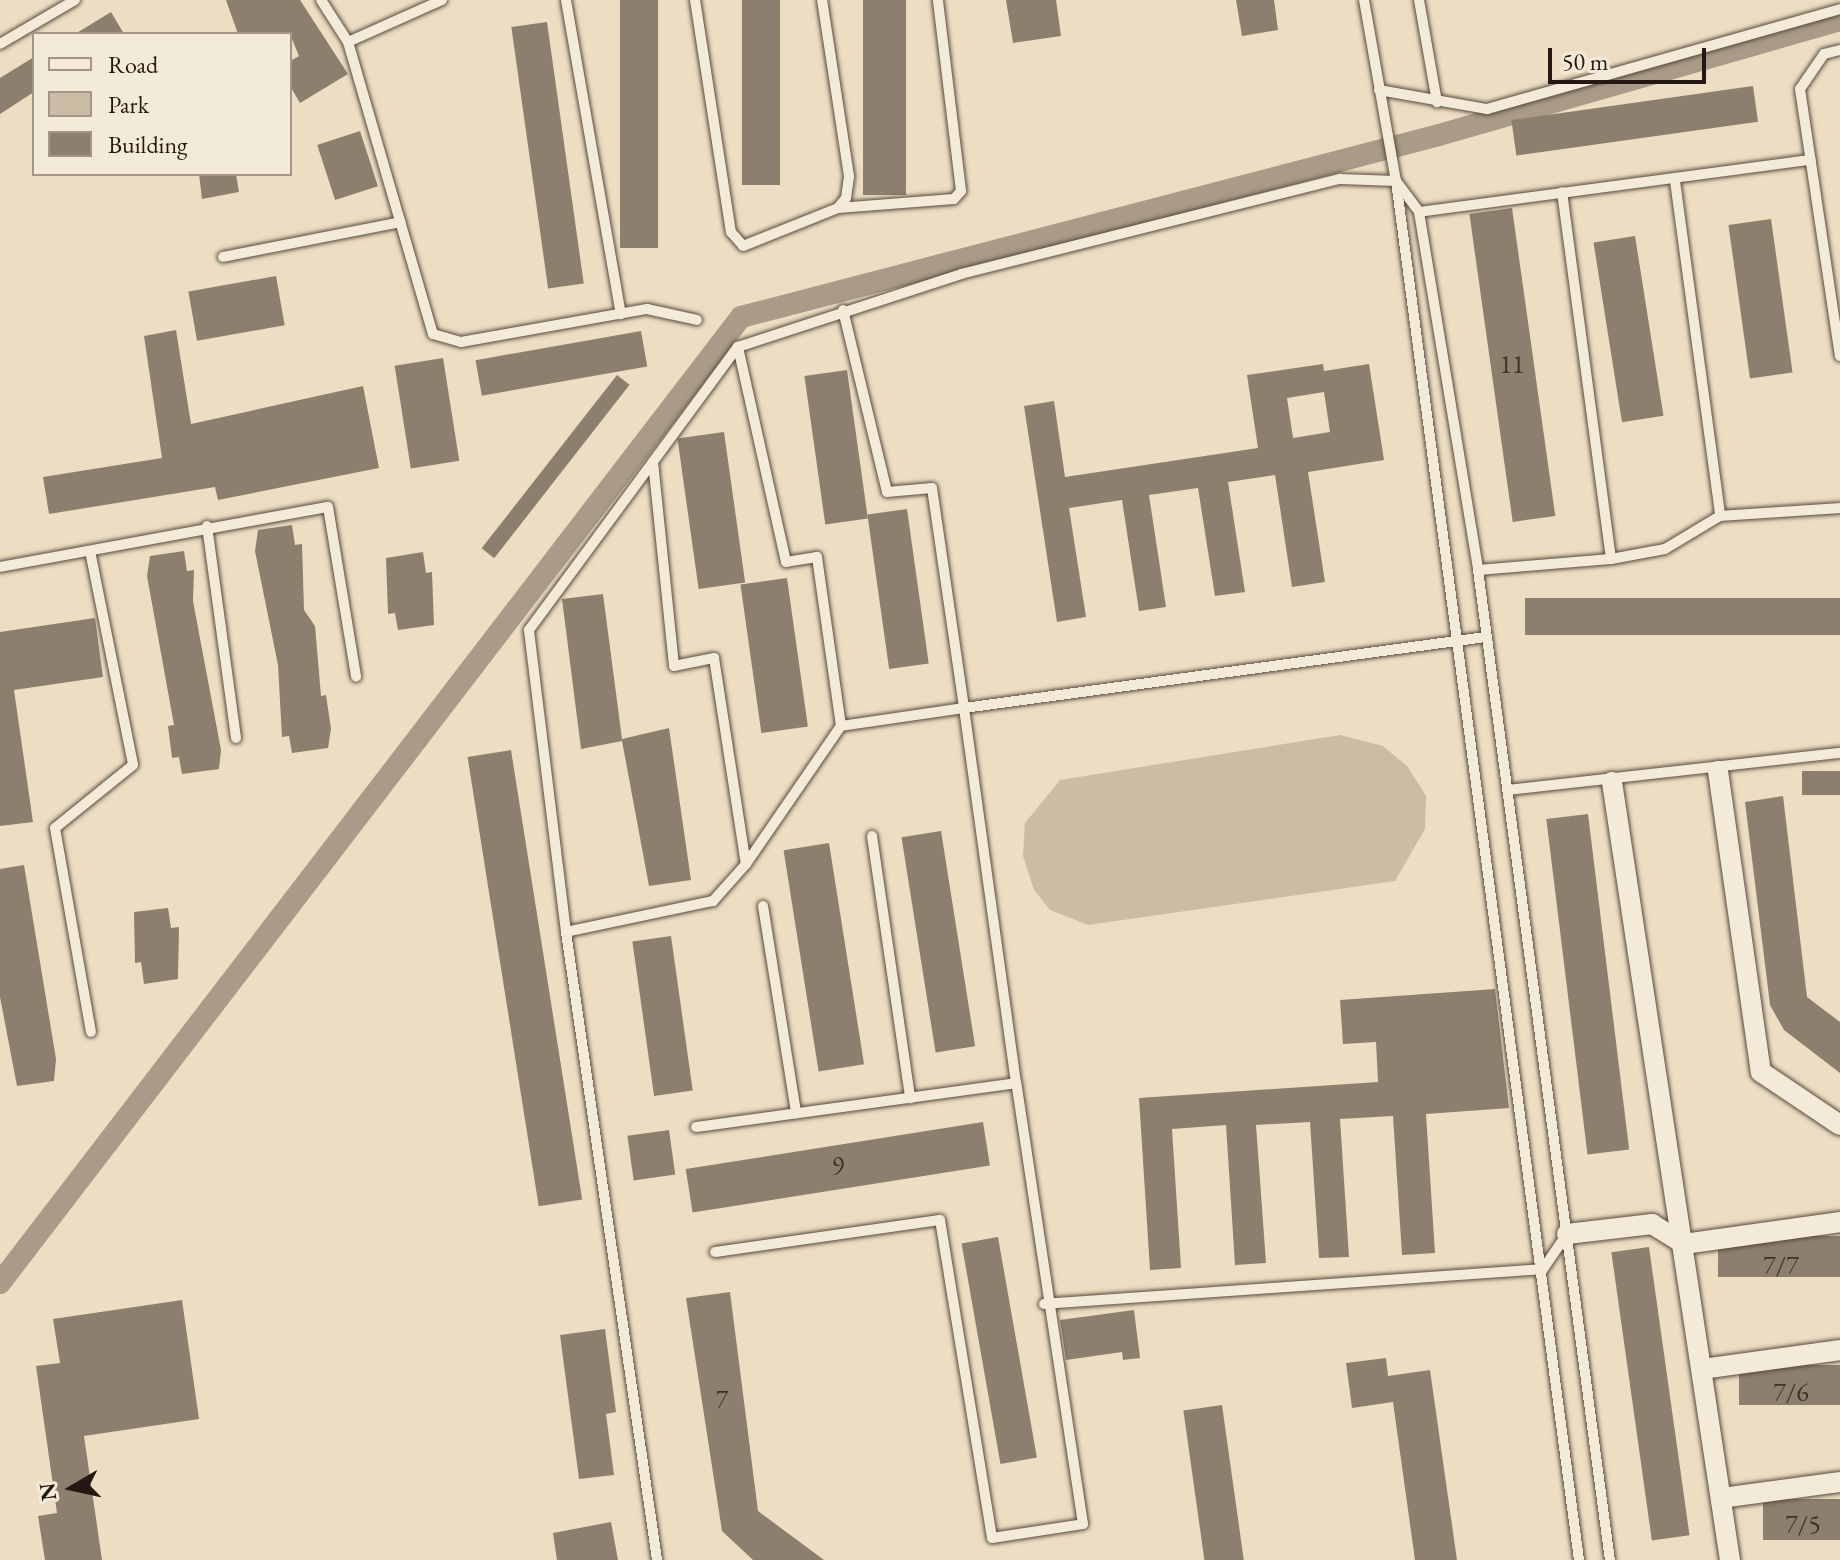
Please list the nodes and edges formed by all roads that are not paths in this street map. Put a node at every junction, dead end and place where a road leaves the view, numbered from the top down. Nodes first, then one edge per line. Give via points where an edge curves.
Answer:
1 (75, 0) edge
2 (321, 0) edge
3 (442, 0) edge
4 (566, 0) edge
5 (695, 0) edge
6 (822, 0) edge
7 (938, 0) edge
8 (1364, 0) edge
9 (1419, 0) edge
10 (1840, 9) edge
11 (348, 42) junction
12 (0, 44) edge
13 (1840, 50) edge
14 (1379, 90) junction
15 (1437, 102) junction
16 (1811, 160) junction
17 (1396, 181) junction
18 (1675, 181) junction
19 (1562, 192) junction
20 (838, 208) junction
21 (1419, 212) junction
22 (401, 222) junction
23 (223, 257) dead end
24 (843, 310) junction
25 (621, 314) junction
26 (697, 320) dead end
27 (738, 347) junction
28 (1840, 356) edge
29 (653, 462) junction
30 (1840, 508) edge
31 (1720, 516) junction
32 (207, 526) junction
33 (90, 551) junction
34 (1611, 559) junction
35 (0, 567) edge
36 (1478, 570) junction
37 (1486, 637) junction
38 (1459, 641) junction
39 (356, 677) dead end
40 (964, 708) junction
41 (841, 726) junction
42 (236, 738) dead end
43 (1840, 753) edge
44 (1718, 771) junction
45 (1612, 782) junction
46 (1508, 790) junction
47 (872, 836) dead end
48 (746, 864) junction
49 (763, 906) dead end
50 (566, 932) junction
51 (91, 1032) dead end
52 (1016, 1083) junction
53 (910, 1098) junction
54 (796, 1113) junction
55 (1840, 1125) edge
56 (696, 1127) dead end
57 (1840, 1222) edge
58 (1567, 1234) junction
59 (1684, 1244) junction
60 (715, 1252) dead end
61 (1543, 1269) junction
62 (1044, 1304) junction
63 (1840, 1350) edge
64 (1702, 1369) junction
65 (1840, 1482) edge
66 (1721, 1498) junction
67 (657, 1560) edge
68 (1579, 1560) edge
69 (1610, 1560) edge
70 (1730, 1560) edge

1 - 12 lane
2 - 11 lane
3 - 11 lane
4 - 25 lane
5 - 20 lane via 731,232 743,246
6 - 20 lane via 849,176
7 - 20 lane via 961,191 954,199
8 - 14 lane
9 - 15 lane
10 - 15 lane via 1487,109
11 - 22 lane
13 - 16 lane via 1824,54 1800,89
14 - 15 lane
14 - 17 lane
16 - 18 lane
16 - 28 lane
17 - 21 lane
17 - 24 lane via 1340,179
17 - 38 lane
18 - 19 lane
18 - 31 lane
19 - 21 lane
19 - 34 lane
21 - 36 lane
22 - 23 lane
22 - 25 lane via 433,334 449,343
24 - 27 lane
24 - 40 lane via 887,492 932,488
25 - 26 lane via 672,310
27 - 29 lane
27 - 41 lane via 786,562 817,557
29 - 48 lane via 674,666 714,658
29 - 50 lane via 529,630
30 - 31 lane
31 - 34 lane via 1665,549
32 - 33 lane
32 - 39 lane via 328,507
32 - 42 lane
33 - 35 lane
33 - 51 lane via 133,765 55,828
34 - 36 lane
36 - 37 lane
37 - 38 lane
37 - 46 lane
38 - 40 lane
38 - 61 lane
40 - 41 lane
40 - 52 lane
41 - 48 lane
43 - 44 lane
44 - 45 lane
44 - 55 street via 1761,1072
45 - 46 lane
45 - 59 street
46 - 58 lane
47 - 53 lane
48 - 50 lane via 713,901
49 - 54 lane
50 - 67 lane
52 - 53 lane
52 - 62 lane
53 - 54 lane
54 - 56 lane
57 - 59 street
58 - 59 street via 1652,1224
58 - 61 lane
58 - 69 lane
59 - 64 street
60 - 62 lane via 940,1220 992,1538 1083,1524
61 - 62 lane
61 - 68 lane
63 - 64 street
64 - 66 street
65 - 66 street
66 - 70 street

